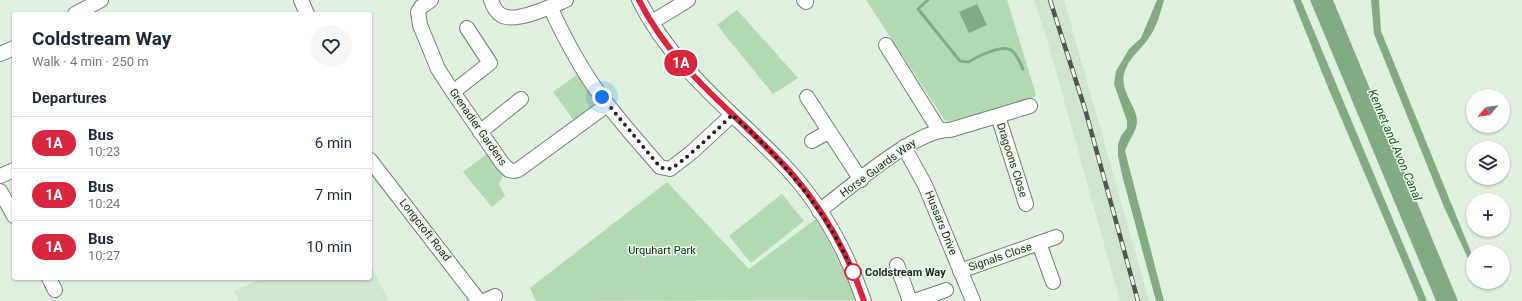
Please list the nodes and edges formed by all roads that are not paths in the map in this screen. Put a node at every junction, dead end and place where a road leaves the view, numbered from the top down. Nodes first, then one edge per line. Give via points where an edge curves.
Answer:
1 (102, 0) edge
2 (301, 0) edge
3 (431, 0) edge
4 (566, 0) edge
5 (639, 0) edge
6 (688, 0) edge
7 (491, 1) edge
8 (550, 7) junction
9 (78, 8) edge
10 (306, 12) edge
11 (652, 22) junction
12 (468, 28) dead end
13 (886, 45) dead end
14 (12, 49) edge
15 (0, 54) edge
16 (453, 92) junction
17 (807, 97) dead end
18 (521, 99) dead end
19 (607, 105) junction
20 (1030, 106) dead end
21 (732, 115) junction
22 (998, 116) junction
23 (940, 130) junction
24 (480, 132) junction
25 (828, 132) junction
26 (812, 141) dead end
27 (904, 147) junction
28 (372, 163) edge
29 (12, 171) edge
30 (0, 176) edge
31 (861, 180) junction
32 (0, 191) edge
33 (1026, 204) dead end
34 (819, 211) junction
35 (12, 212) edge
36 (1056, 237) dead end
37 (1039, 243) junction
38 (897, 265) dead end
39 (960, 271) junction
40 (1052, 282) dead end
41 (946, 290) dead end
42 (480, 301) edge
43 (864, 301) edge
44 (910, 301) edge
45 (914, 301) edge
46 (973, 301) edge

1 - 9 street
2 - 10 street
3 - 16 street, Grenadier Gardens via 420,7 418,18 438,69
4 - 8 street
5 - 11 street
6 - 11 street
7 - 8 street via 495,10 508,18
8 - 19 street via 575,58
11 - 21 street via 682,64
12 - 16 street via 490,63
13 - 23 street
14 - 15 street
16 - 24 street, Grenadier Gardens
17 - 25 street
18 - 24 street
19 - 21 street via 664,169 670,169 692,152
19 - 24 street, Grenadier Gardens via 514,171 502,163
20 - 22 street, Horse Guards Way
21 - 34 street via 793,176
22 - 23 street, Horse Guards Way via 950,130
22 - 33 street, Dragoons Close
23 - 27 street, Horse Guards Way
25 - 26 street
25 - 31 street
27 - 31 street, Horse Guards Way
27 - 39 street, Hussars Drive via 925,185
28 - 42 street, Longcroft Road
29 - 30 street
31 - 34 street, Horse Guards Way
32 - 35 street
34 - 43 street via 844,252
36 - 37 street, Signals Close
37 - 39 street, Signals Close
37 - 40 street, Signals Close
38 - 44 street
39 - 46 street, Hussars Drive
41 - 45 street

